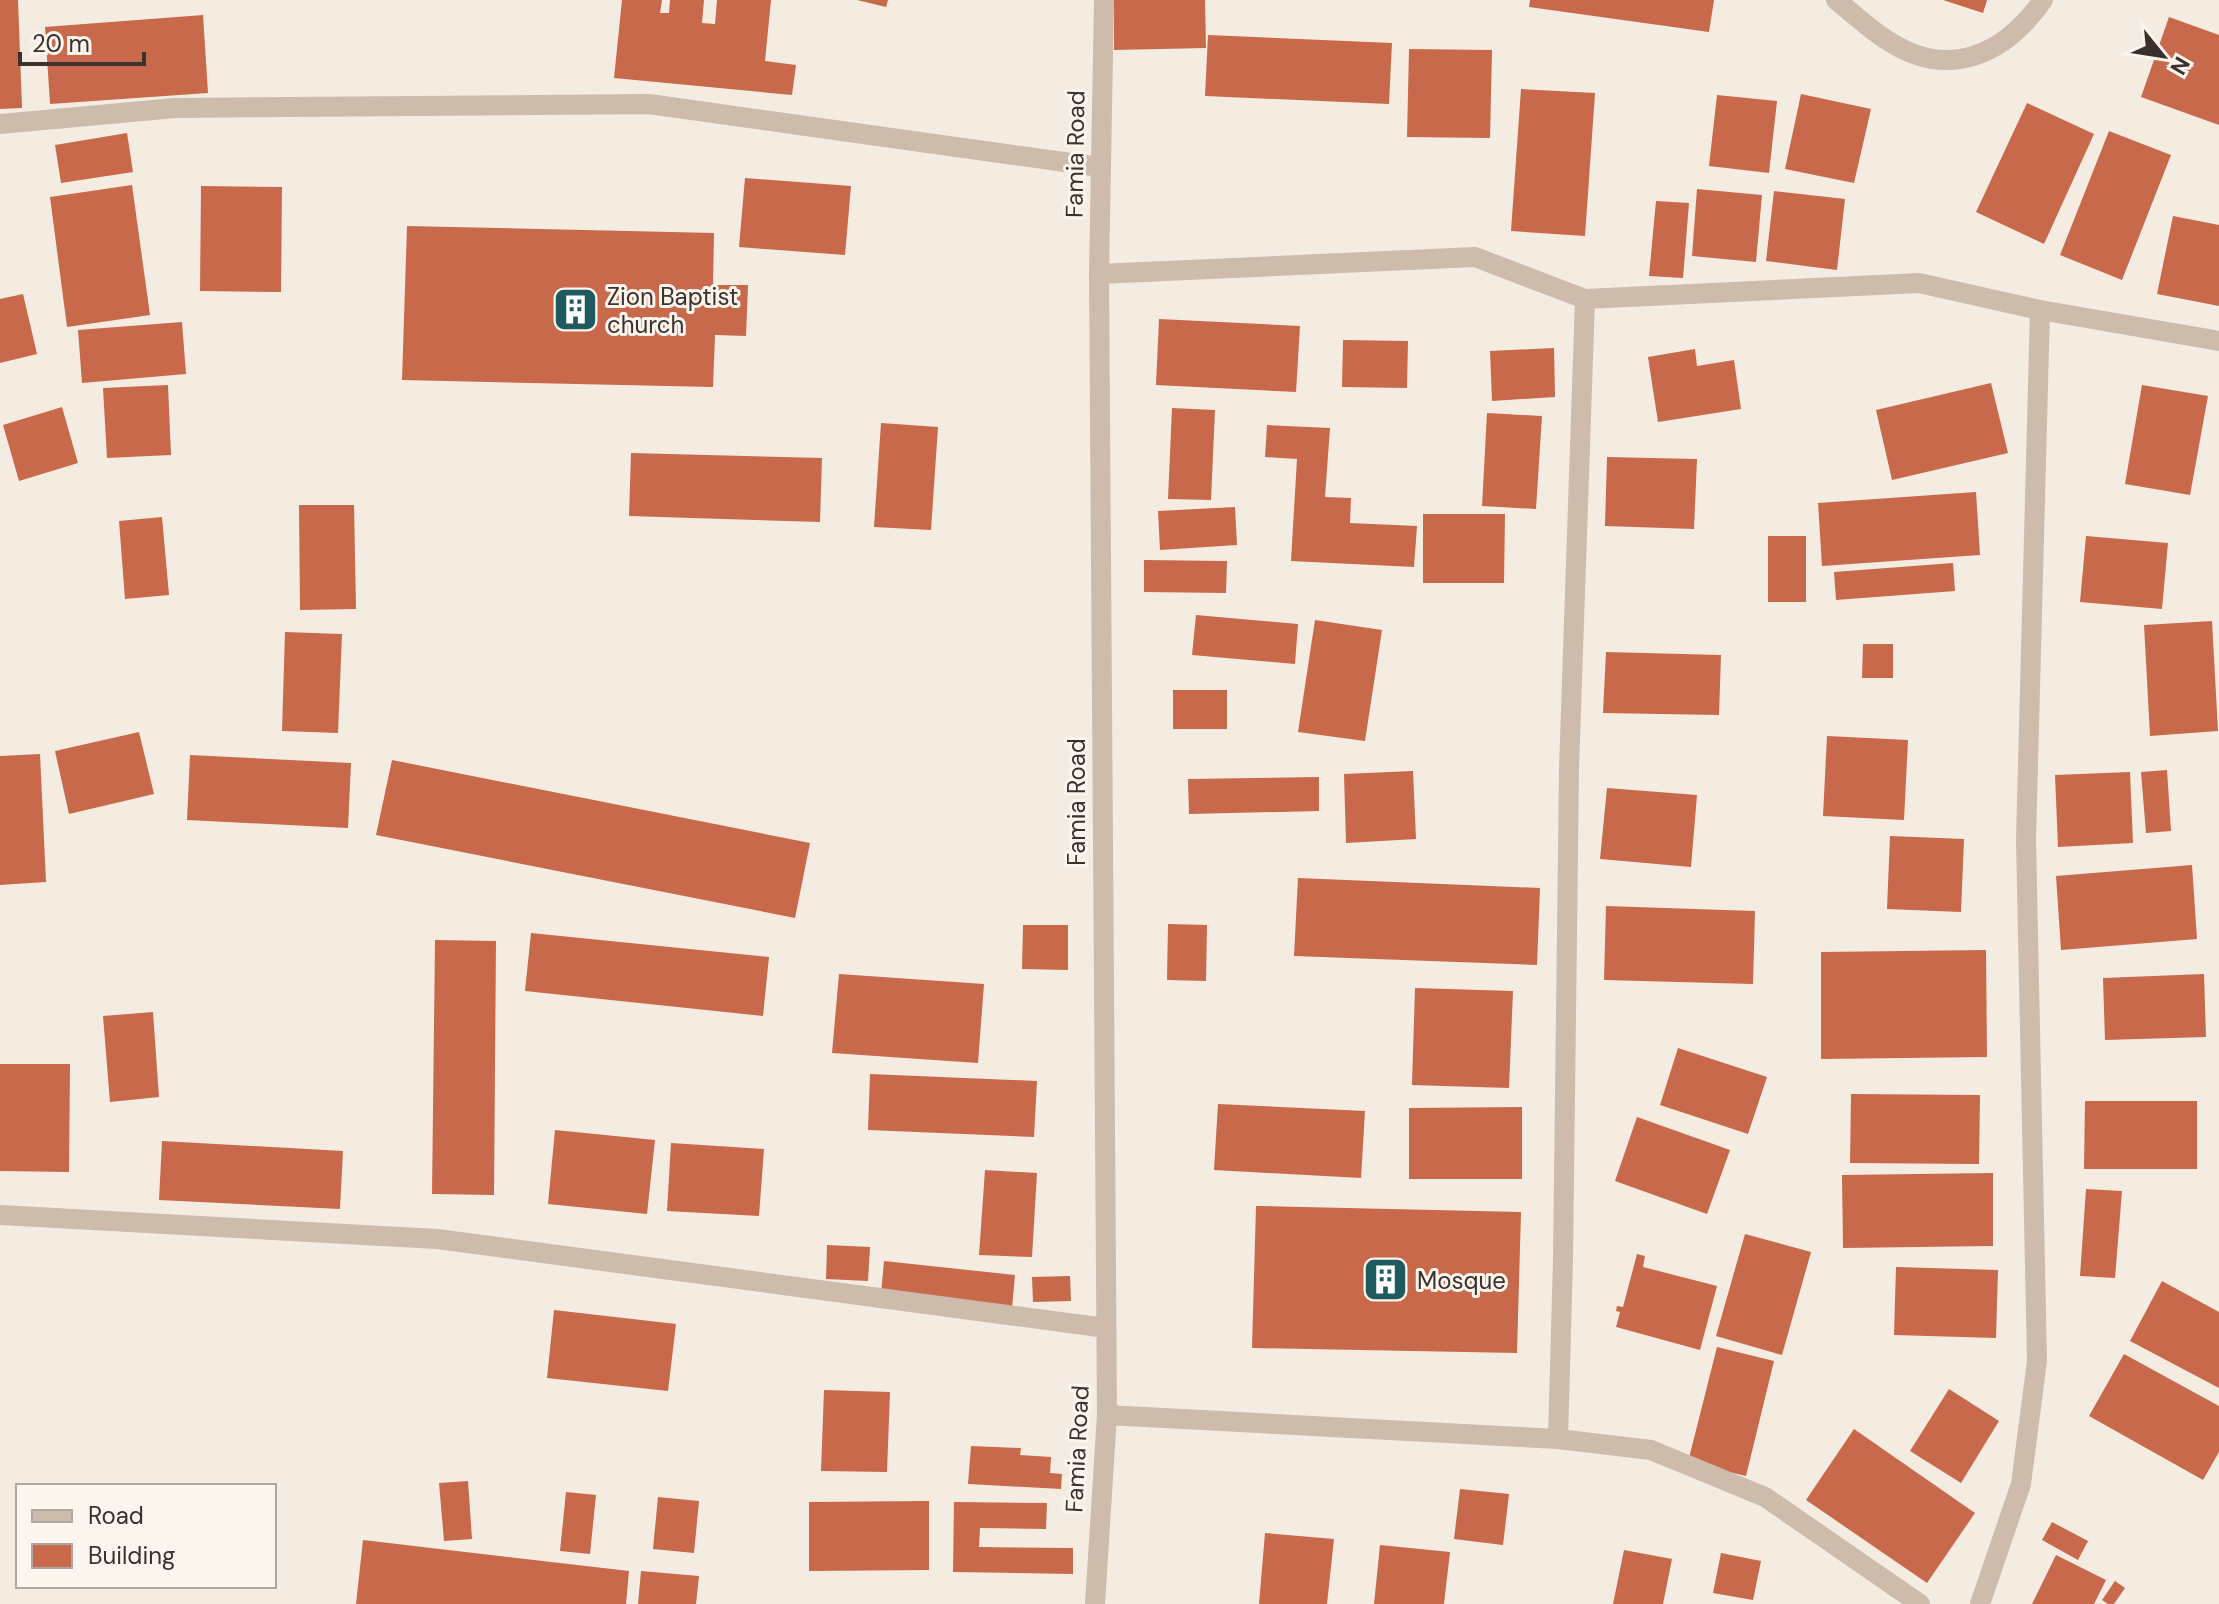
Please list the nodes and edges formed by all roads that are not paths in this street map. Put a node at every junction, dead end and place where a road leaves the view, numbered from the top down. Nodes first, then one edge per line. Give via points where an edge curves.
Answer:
1 (1104, 0) edge
2 (1836, 0) edge
3 (2043, 0) edge
4 (0, 124) edge
5 (1100, 167) junction
6 (1099, 274) junction
7 (1585, 299) junction
8 (2040, 310) junction
9 (2219, 341) edge
10 (0, 1215) edge
11 (1106, 1328) junction
12 (1107, 1415) junction
13 (1558, 1439) junction
14 (1095, 1604) edge
15 (1920, 1604) edge
16 (1980, 1604) edge

1 - 5 street, Famia Road
2 - 3 street via 1890,43 1934,61 1973,57 2006,40
4 - 5 street via 175,108 649,104
5 - 6 street, Famia Road
6 - 7 street via 1475,257
6 - 11 street, Famia Road
7 - 8 street via 1919,283
7 - 13 street via 1569,769
8 - 9 street
8 - 16 street via 2026,840 2037,1361 2021,1484
10 - 11 street via 437,1239
11 - 12 street, Famia Road
12 - 13 street
12 - 14 street, Famia Road
13 - 15 street via 1651,1450 1765,1497

